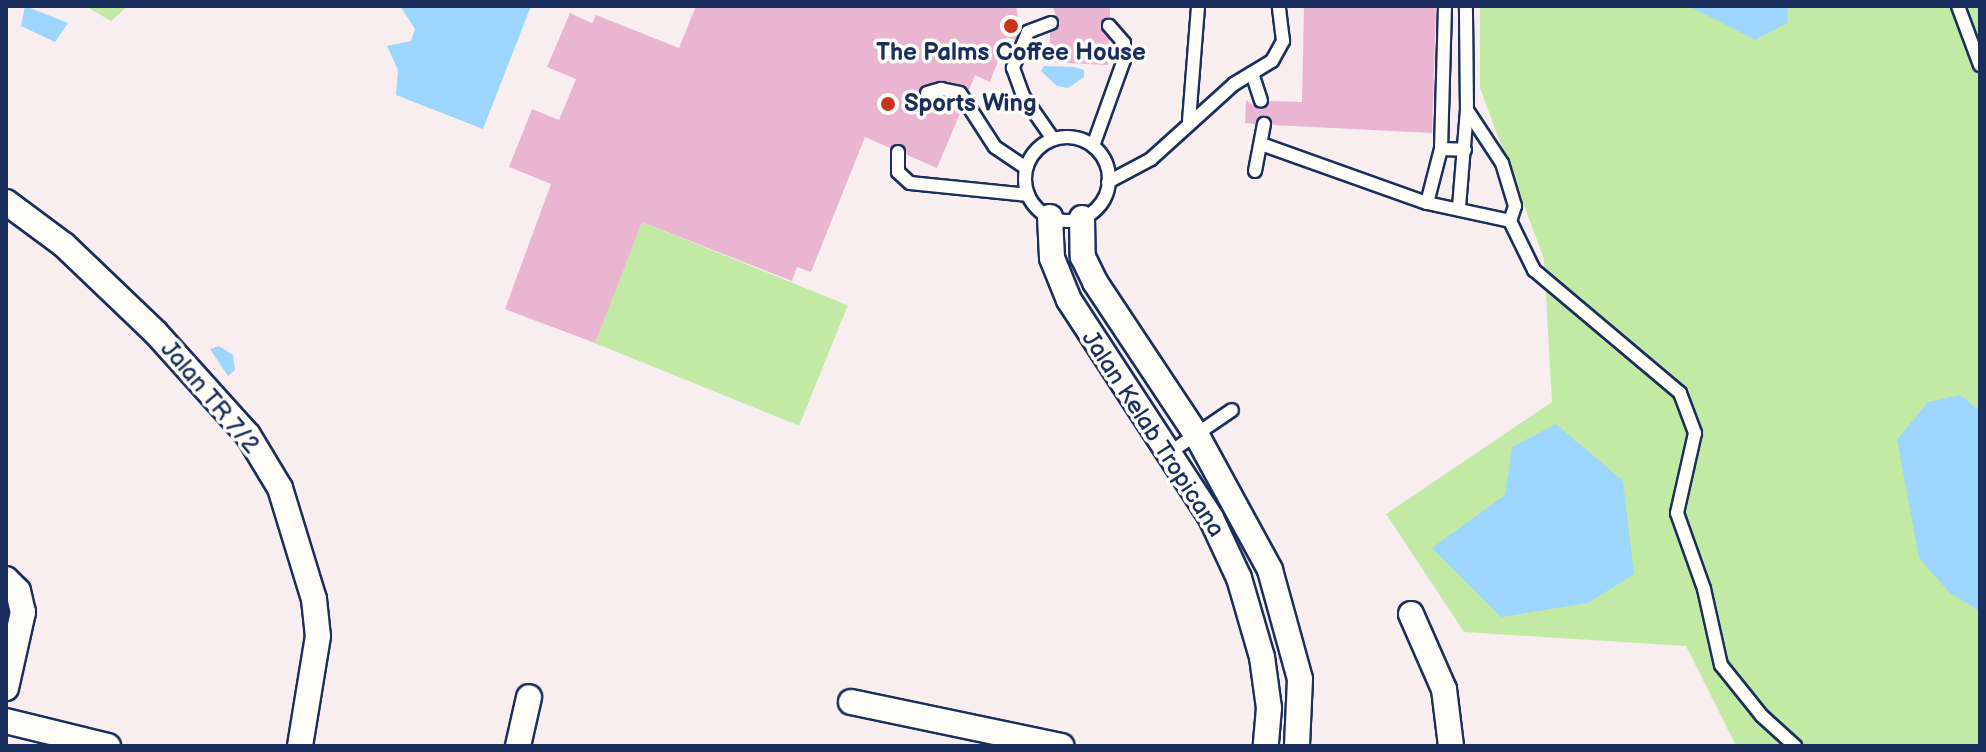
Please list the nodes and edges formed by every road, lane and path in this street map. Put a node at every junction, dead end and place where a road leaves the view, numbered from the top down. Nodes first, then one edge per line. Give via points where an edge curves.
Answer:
1 (1198, 6) edge
2 (1279, 6) edge
3 (1445, 6) edge
4 (1466, 6) edge
5 (1958, 6) edge
6 (1051, 23) dead end
7 (1109, 26) dead end
8 (1980, 65) edge
9 (1252, 73) junction
10 (927, 93) dead end
11 (1261, 101) dead end
12 (1467, 110) junction
13 (1189, 121) junction
14 (1264, 124) dead end
15 (1053, 139) junction
16 (1264, 145) junction
17 (1093, 146) junction
18 (1441, 149) junction
19 (1465, 150) junction
20 (898, 152) dead end
21 (1026, 168) junction
22 (1255, 171) dead end
23 (1108, 182) junction
24 (1028, 195) junction
25 (6, 202) edge
26 (1427, 203) junction
27 (1459, 207) junction
28 (1050, 217) junction
29 (1082, 218) junction
30 (1510, 221) junction
31 (1232, 410) dead end
32 (1196, 434) junction
33 (1169, 453) junction
34 (6, 579) edge
35 (1411, 614) dead end
36 (6, 688) edge
37 (529, 697) dead end
38 (851, 702) dead end
39 (6, 721) edge
40 (971, 737) edge
41 (108, 746) edge
42 (300, 746) edge
43 (518, 746) edge
44 (1061, 746) edge
45 (1266, 746) edge
46 (1297, 746) edge
47 (1451, 746) edge
48 (1795, 746) edge

1 - 13 lane
2 - 9 lane via 1284,28 1279,53
3 - 18 lane
4 - 12 lane
5 - 8 lane
6 - 15 lane via 1028,32 1013,68 1023,96
7 - 17 lane via 1124,43 1124,60
9 - 11 lane
9 - 13 lane
10 - 21 lane via 960,93 995,147
12 - 19 lane
12 - 30 lane via 1502,163 1515,206
13 - 23 lane via 1151,159
14 - 16 lane
15 - 17 lane via 1067,137
15 - 21 lane via 1041,145
16 - 22 lane
16 - 26 lane
17 - 23 lane via 1107,169
18 - 19 lane
18 - 26 lane
19 - 27 lane
20 - 24 lane via 898,172 910,183
21 - 24 lane
23 - 29 lane via 1100,204
24 - 28 lane
25 - 42 street, Jalan TR 7/2 via 64,245 156,333 248,435 280,488 314,599 318,636
26 - 27 lane
27 - 30 lane
28 - 29 lane
28 - 33 street, Jalan Kelab Tropicana via 1052,258 1069,300
29 - 32 street, Jalan Kelab Tropicana via 1083,257 1095,282
30 - 48 lane via 1534,270 1680,393 1692,415 1694,450 1677,513 1701,578 1721,665 1762,716
31 - 32 lane
32 - 33 lane
32 - 46 street, Jalan Kelab Tropicana via 1260,549 1285,612 1300,679
33 - 45 street, Jalan Kelab Tropicana via 1211,518 1250,606 1269,708
34 - 36 street via 18,591 23,612
35 - 47 street via 1444,689
37 - 43 street
38 - 40 street
39 - 41 street
40 - 44 street

